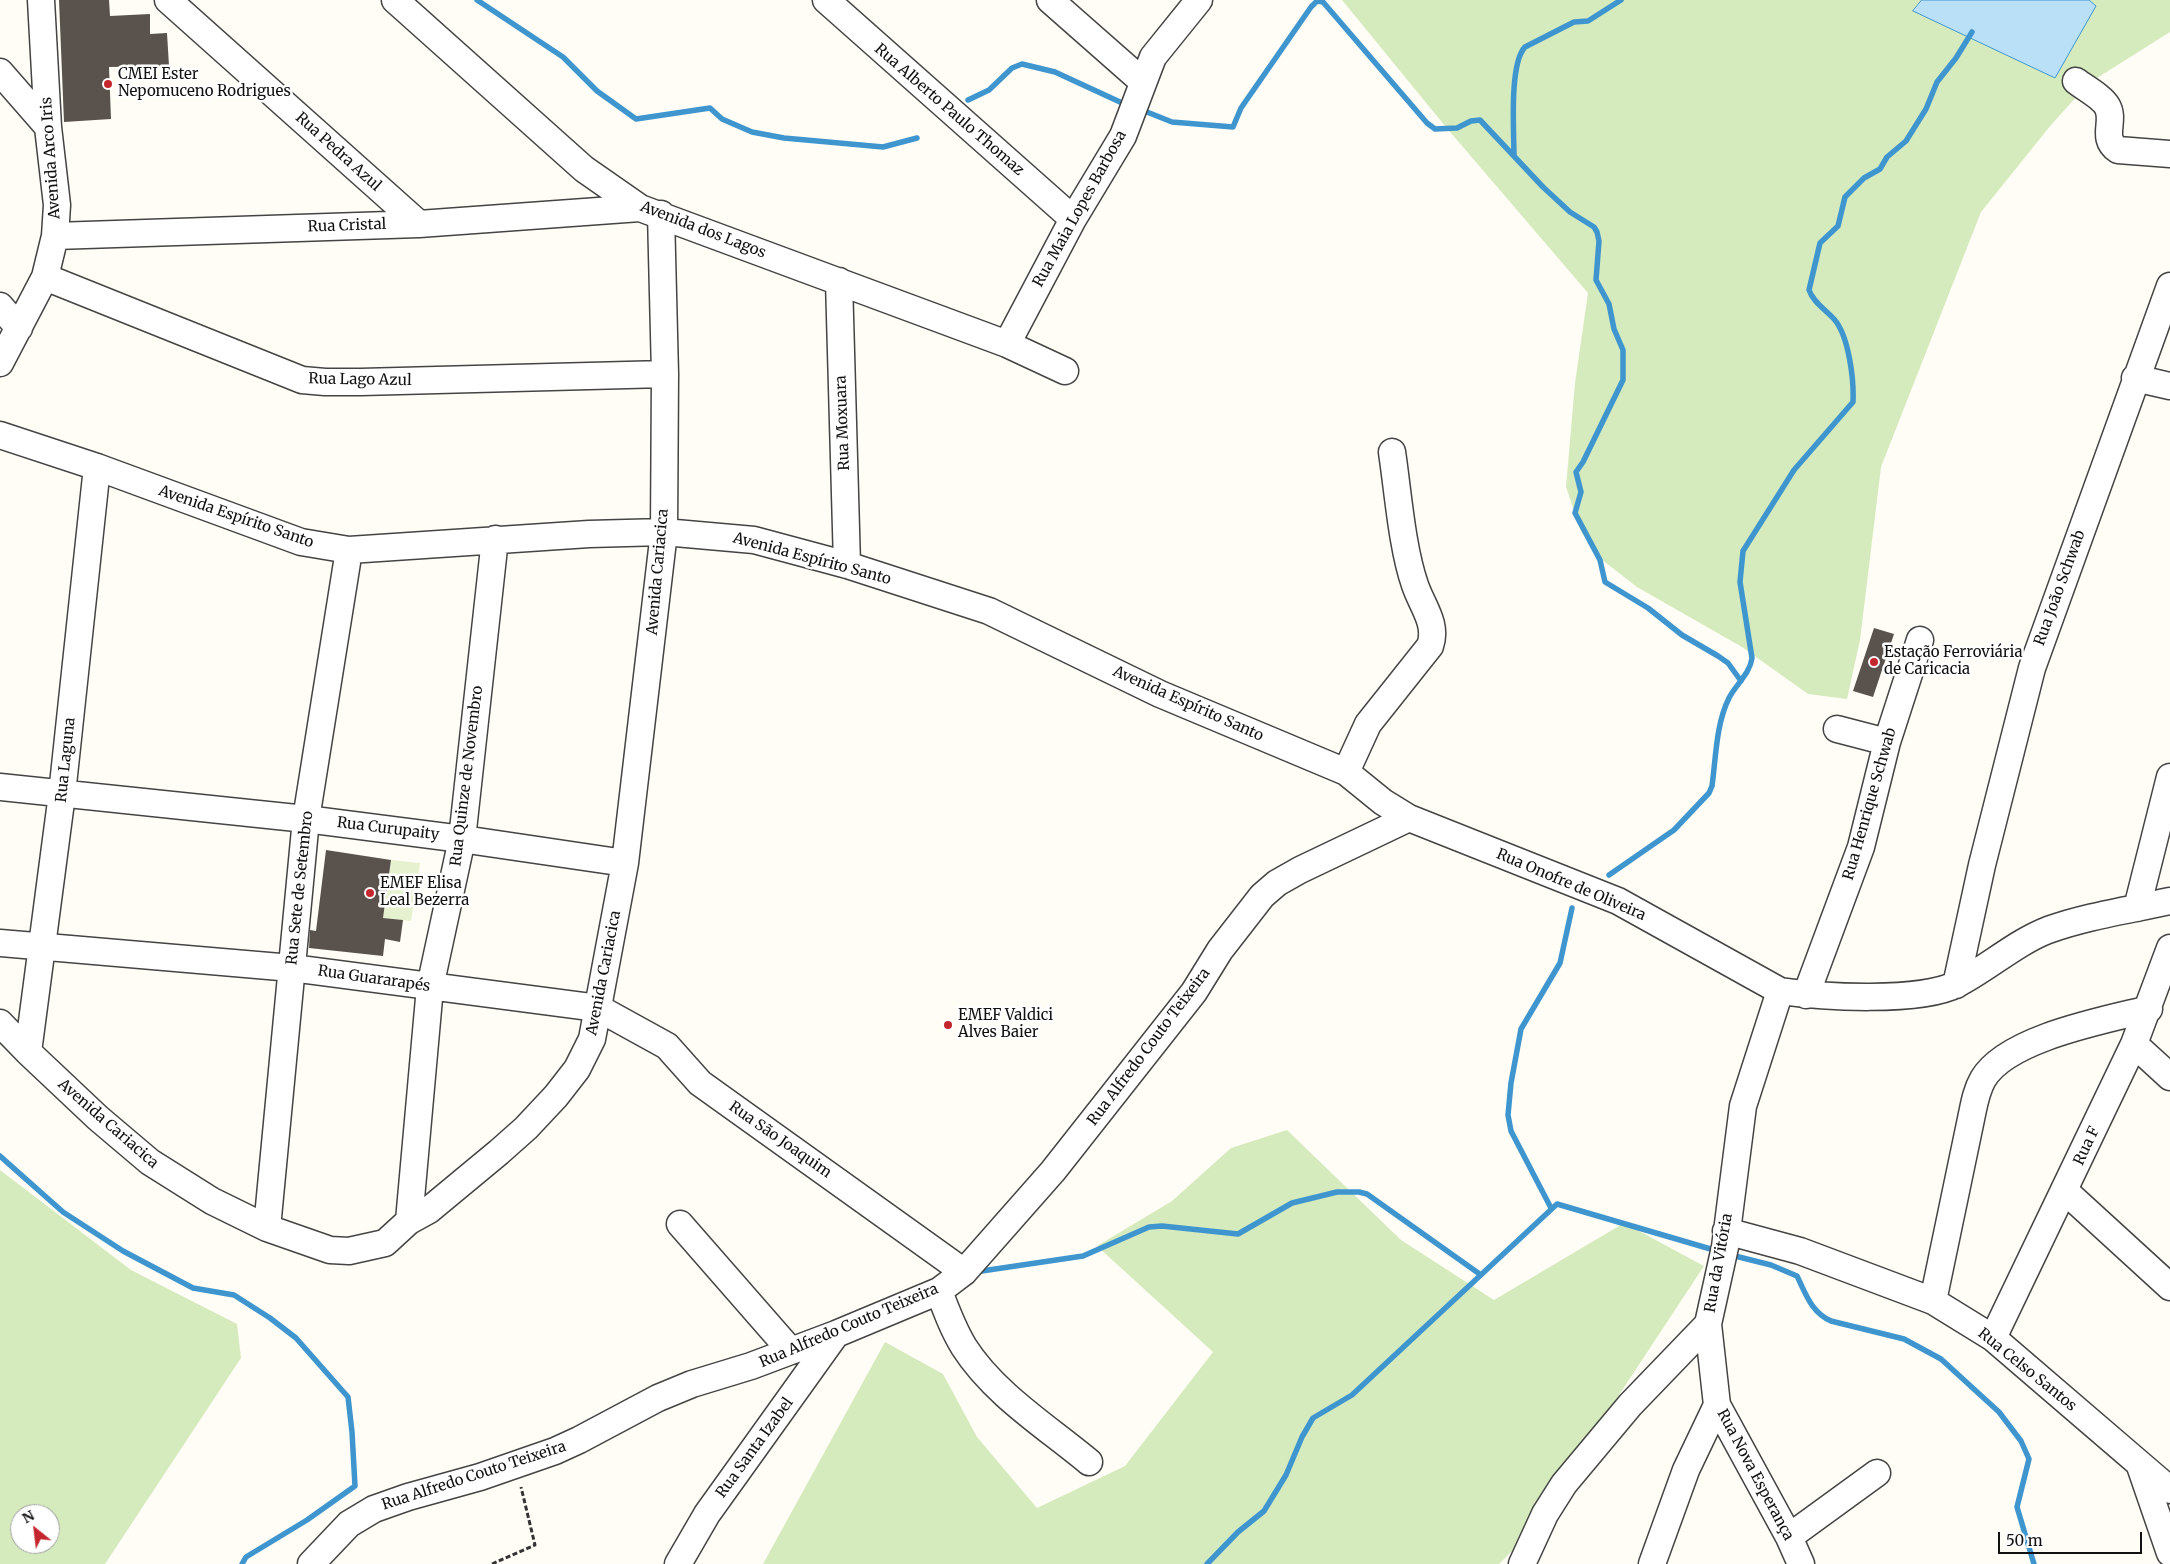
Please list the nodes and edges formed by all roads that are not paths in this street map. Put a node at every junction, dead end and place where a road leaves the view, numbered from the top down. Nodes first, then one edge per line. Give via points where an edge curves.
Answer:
1 (41, 0) edge
2 (168, 0) edge
3 (395, 0) edge
4 (826, 0) edge
5 (1050, 0) edge
6 (1199, 0) edge
7 (0, 72) edge
8 (1142, 80) junction
9 (2076, 81) dead end
10 (48, 127) junction
11 (2170, 154) edge
12 (650, 211) junction
13 (1073, 219) junction
14 (420, 224) junction
15 (54, 236) junction
16 (45, 277) junction
17 (839, 281) junction
18 (2170, 286) edge
19 (0, 306) edge
20 (19, 328) junction
21 (1007, 344) junction
22 (0, 363) edge
23 (1066, 371) dead end
24 (665, 374) junction
25 (2135, 378) junction
26 (2170, 386) edge
27 (0, 435) edge
28 (1392, 452) dead end
29 (97, 467) junction
30 (664, 532) junction
31 (496, 539) junction
32 (349, 550) junction
33 (847, 565) junction
34 (1920, 640) dead end
35 (1838, 730) dead end
36 (1887, 742) junction
37 (1346, 772) junction
38 (2170, 777) edge
39 (0, 787) edge
40 (62, 794) junction
41 (1409, 818) junction
42 (306, 819) junction
43 (462, 839) junction
44 (625, 863) junction
45 (2170, 901) edge
46 (2137, 908) junction
47 (0, 943) edge
48 (43, 948) junction
49 (2170, 948) edge
50 (292, 968) junction
51 (1956, 985) junction
52 (430, 987) junction
53 (1780, 991) junction
54 (1806, 995) junction
55 (598, 1008) junction
56 (2149, 1009) junction
57 (0, 1023) edge
58 (2134, 1044) junction
59 (28, 1052) junction
60 (2170, 1077) edge
61 (2065, 1192) junction
62 (409, 1221) junction
63 (680, 1224) dead end
64 (267, 1228) junction
65 (1726, 1231) junction
66 (964, 1272) junction
67 (2170, 1287) edge
68 (938, 1290) junction
69 (1933, 1302) junction
70 (1708, 1324) junction
71 (836, 1334) junction
72 (1993, 1338) junction
73 (791, 1351) junction
74 (1717, 1405) junction
75 (1089, 1462) dead end
76 (2140, 1466) junction
77 (1877, 1473) dead end
78 (2170, 1490) edge
79 (1789, 1537) junction
80 (2170, 1553) edge
81 (1800, 1563) edge
82 (310, 1564) edge
83 (678, 1564) edge
84 (1522, 1564) edge
85 (1652, 1564) edge

1 - 10 street, Avenida Arco Iris
2 - 14 street, Rua Pedra Azul
3 - 12 street, Avenida dos Lagos via 584,169
4 - 13 street, Rua Alberto Paulo Thomaz
5 - 8 street
6 - 8 street, Rua Maia Lopes Barbosa via 1153,57
7 - 10 street
8 - 13 street, Rua Maia Lopes Barbosa via 1123,136
9 - 11 street via 2107,106 2108,136 2112,146 2118,150
10 - 15 street, Avenida Arco Iris via 57,205
12 - 14 street, Rua Cristal
12 - 17 street, Avenida dos Lagos
12 - 24 street, Avenida Cariacica
13 - 21 street, Rua Maia Lopes Barbosa
14 - 15 street, Rua Cristal
15 - 16 street, Avenida Arco Iris
16 - 20 street, Avenida Arco Iris
16 - 24 street, Rua Lago Azul via 302,380 361,382
17 - 21 street, Avenida dos Lagos
17 - 33 street, Rua Moxuara
18 - 25 street, Rua João Schwab
19 - 20 street
20 - 22 street, Avenida Arco Iris
21 - 23 street, Avenida dos Lagos
24 - 30 street, Avenida Cariacica
25 - 26 street
25 - 51 street, Rua João Schwab via 2032,668 1984,855
27 - 29 street, Avenida Espírito Santo
28 - 37 street via 1410,568 1432,623 1433,638 1368,724
29 - 32 street, Avenida Espírito Santo via 301,542
29 - 40 street, Rua Laguna
30 - 31 street, Avenida Espírito Santo
30 - 33 street, Avenida Espírito Santo via 736,537
30 - 44 street, Avenida Cariacica
31 - 32 street, Avenida Espírito Santo
31 - 43 street, Rua Quinze de Novembro
32 - 42 street, Rua Sete de Setembro
33 - 37 street, Avenida Espírito Santo via 989,611 1160,694
34 - 36 street, Rua Henrique Schwab
35 - 36 street
36 - 54 street, Rua Henrique Schwab via 1861,846
37 - 41 street, Avenida Espírito Santo
38 - 46 street
39 - 40 street, Rua Curupaity
40 - 42 street, Rua Curupaity
40 - 48 street, Rua Laguna
41 - 53 street, Rua Onofre de Oliveira via 1618,901
41 - 66 street, Rua Alfredo Couto Teixeira via 1300,870 1262,896 1220,950 1194,992 1053,1171
42 - 43 street, Rua Curupaity
42 - 50 street, Rua Sete de Setembro
43 - 44 street, Rua Curupaity
43 - 52 street, Rua Quinze de Novembro
44 - 55 street, Avenida Cariacica
45 - 46 street
46 - 51 street via 2078,920 2031,937
47 - 48 street, Rua Guararapés
48 - 50 street, Rua Guararapés
48 - 59 street, Rua Laguna
49 - 56 street, Rua F
50 - 52 street, Rua Guararapés
50 - 64 street, Rua Sete de Setembro
51 - 54 street via 1887,996
52 - 55 street, Rua Guararapés
52 - 62 street, Rua Quinze de Novembro
53 - 54 street
53 - 65 street, Rua da Vitória via 1743,1106
55 - 62 street, Avenida Cariacica via 592,1039 577,1068 556,1096 498,1152 429,1210
55 - 66 street, Rua São Joaquim via 667,1046 700,1083
56 - 58 street, Rua F
56 - 69 street via 2070,1029 2041,1040 2013,1052 1994,1065 1984,1078 1977,1091
57 - 59 street, Avenida Cariacica
58 - 60 street
58 - 61 street, Rua F
59 - 64 street, Avenida Cariacica via 150,1162 212,1201
61 - 67 street
61 - 72 street, Rua F
62 - 64 street, Avenida Cariacica via 385,1243 349,1251 322,1247
63 - 73 street
65 - 69 street, Rua Celso Santos via 1800,1250
65 - 70 street, Rua da Vitória
66 - 68 street, Rua Alfredo Couto Teixeira
68 - 71 street, Rua Alfredo Couto Teixeira
68 - 75 street via 952,1326 978,1367
69 - 72 street, Rua Celso Santos
70 - 74 street, Rua Nova Esperança
70 - 84 street, Rua da Vitória via 1624,1412 1564,1484 1545,1514
71 - 73 street, Rua Alfredo Couto Teixeira
71 - 83 street, Rua Santa Izabel via 707,1514
72 - 76 street, Rua Celso Santos
73 - 82 street, Rua Alfredo Couto Teixeira via 658,1398 579,1440 516,1465 374,1509 349,1524
74 - 79 street, Rua Nova Esperança
74 - 85 street via 1686,1470
76 - 78 street, Rua Celso Santos
76 - 80 street
77 - 79 street
79 - 81 street, Rua Nova Esperança

